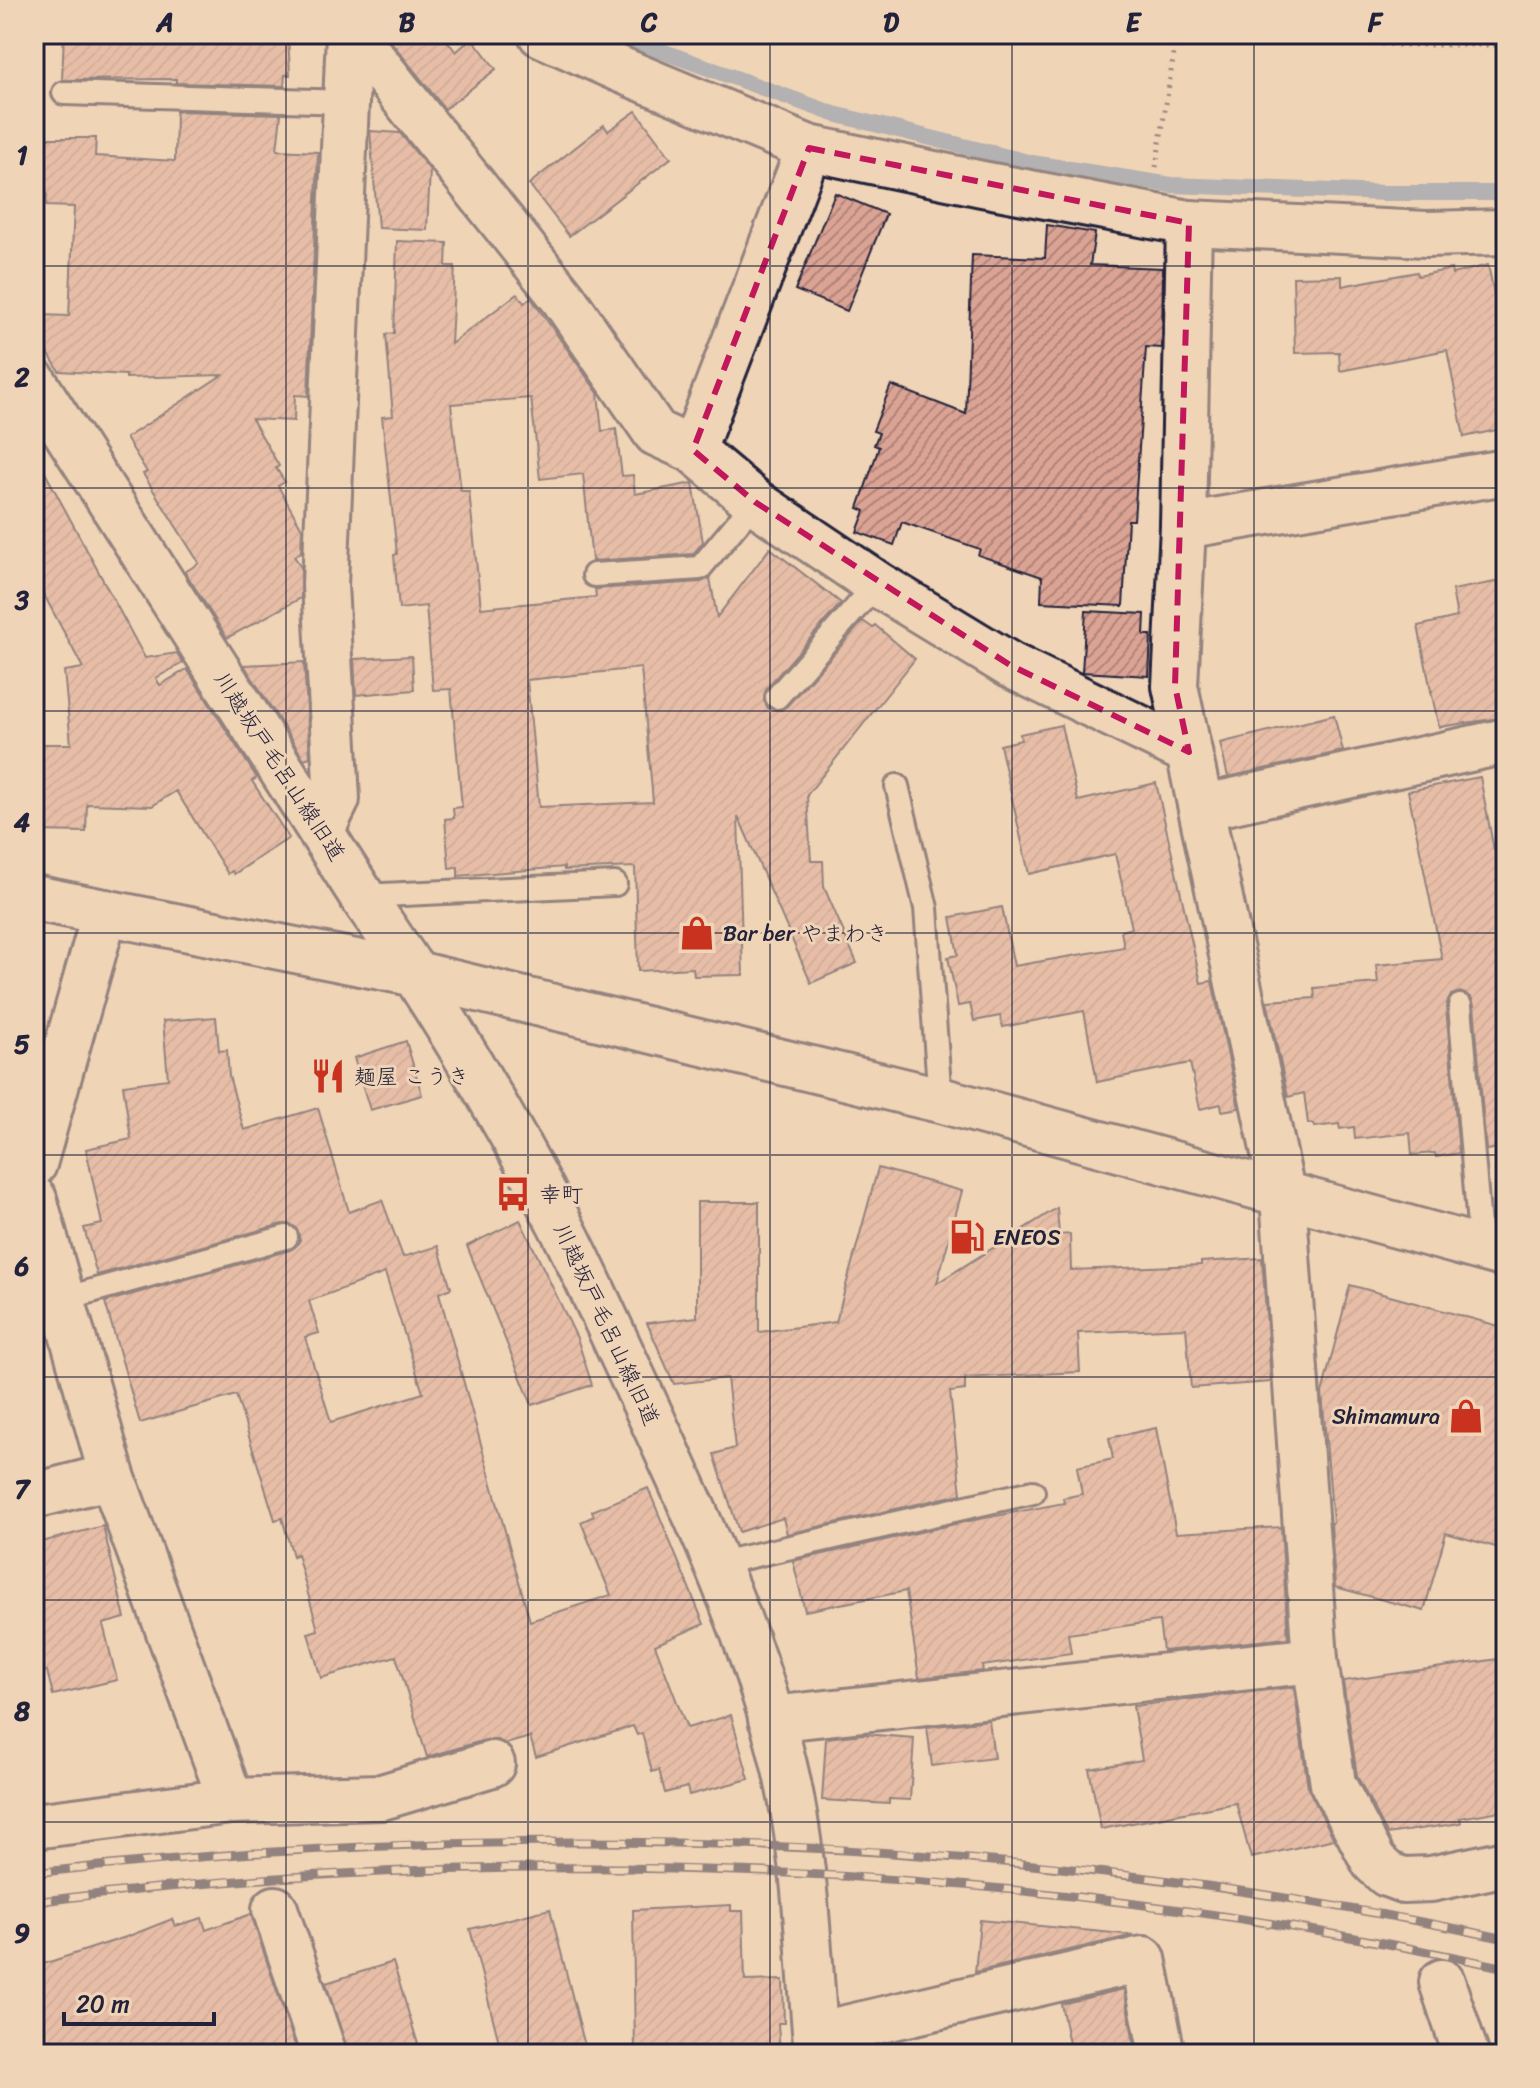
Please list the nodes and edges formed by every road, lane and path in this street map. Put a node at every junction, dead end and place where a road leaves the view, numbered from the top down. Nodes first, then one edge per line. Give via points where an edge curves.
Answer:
1 (351, 34) edge
2 (541, 34) edge
3 (1177, 34) edge
4 (1254, 34) edge
5 (1506, 45) edge
6 (64, 93) dead end
7 (346, 102) junction
8 (809, 148) junction
9 (1156, 166) dead end
10 (1189, 223) junction
11 (1506, 232) edge
12 (34, 382) edge
13 (693, 450) junction
14 (1506, 472) edge
15 (755, 502) junction
16 (1183, 526) junction
17 (594, 575) dead end
18 (877, 584) junction
19 (777, 697) dead end
20 (1506, 741) edge
21 (1189, 752) junction
22 (897, 786) dead end
23 (1201, 808) junction
24 (322, 830) junction
25 (615, 884) dead end
26 (362, 896) junction
27 (34, 898) edge
28 (105, 912) junction
29 (416, 974) junction
30 (1460, 1006) dead end
31 (940, 1100) junction
32 (34, 1164) edge
33 (1283, 1196) junction
34 (34, 1199) edge
35 (286, 1237) dead end
36 (1494, 1252) edge
37 (63, 1299) junction
38 (112, 1476) junction
39 (1033, 1492) dead end
40 (34, 1496) edge
41 (716, 1564) junction
42 (1315, 1660) junction
43 (771, 1719) junction
44 (492, 1764) dead end
45 (231, 1801) junction
46 (34, 1826) edge
47 (1506, 1863) edge
48 (275, 1909) dead end
49 (1442, 1982) dead end
50 (816, 2045) edge
51 (324, 2054) edge
52 (1162, 2054) edge
53 (1466, 2054) edge

1 - 7 street
1 - 13 street via 563,298 656,433
2 - 8 street
3 - 9 path
4 - 5 path via 1399,45
6 - 7 lane
7 - 24 street via 325,585 337,799
8 - 10 street
8 - 13 street
10 - 11 street via 1427,234
10 - 16 street
12 - 24 street, 川越坂戸毛呂山線旧道
13 - 15 street
14 - 16 street
15 - 17 lane via 700,568
15 - 18 street
16 - 21 street via 1175,686
18 - 19 lane
18 - 21 street via 1010,665
20 - 23 street
21 - 23 street
22 - 31 lane via 926,908
23 - 33 street
24 - 26 street, 川越坂戸毛呂山線旧道
25 - 26 lane
26 - 29 street, 川越坂戸毛呂山線旧道
27 - 28 street
28 - 29 street
28 - 32 street
29 - 31 street
29 - 41 street, 川越坂戸毛呂山線旧道 via 560,1225
30 - 36 lane
31 - 33 street
33 - 36 street
33 - 42 street
34 - 37 street
35 - 37 lane
37 - 38 street
38 - 40 street
38 - 45 street
39 - 41 lane
41 - 43 street, 川越坂戸毛呂山線旧道
42 - 43 street
42 - 47 street via 1333,1784 1374,1862 1403,1880
43 - 50 street, 川越坂戸毛呂山線旧道 via 802,1861
44 - 45 street via 382,1797
45 - 46 street
48 - 51 street
49 - 53 street
50 - 52 street via 1143,1959

